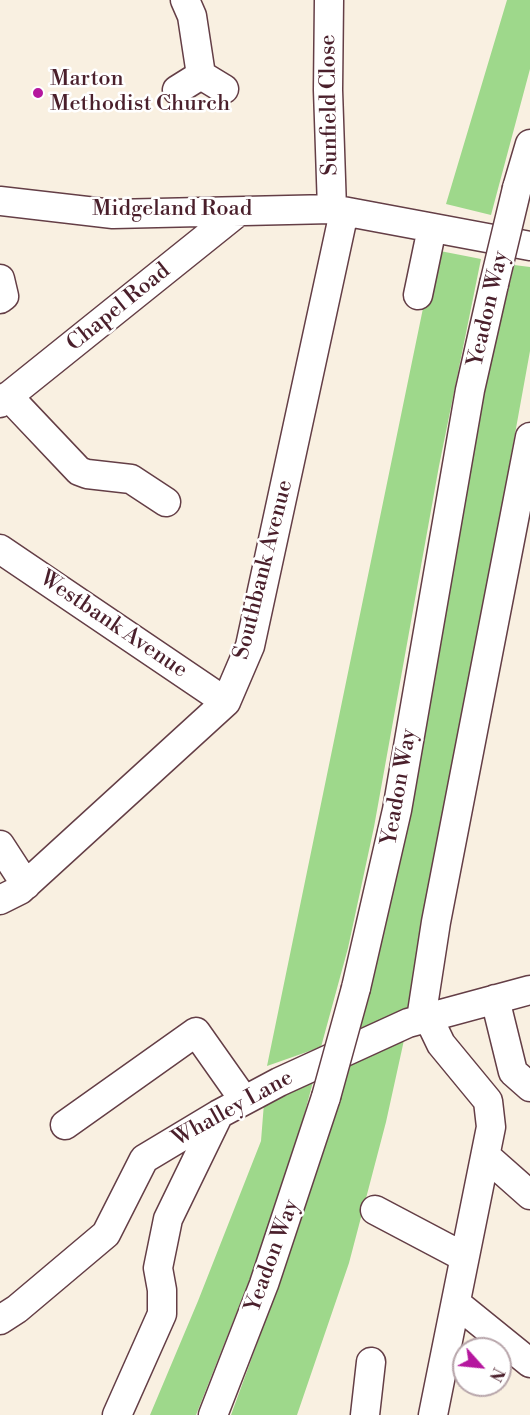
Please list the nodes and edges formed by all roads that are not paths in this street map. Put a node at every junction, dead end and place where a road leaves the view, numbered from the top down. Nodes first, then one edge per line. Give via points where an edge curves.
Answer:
1 (185, 0) edge
2 (330, 0) edge
3 (177, 90) dead end
4 (530, 144) edge
5 (0, 201) edge
6 (338, 210) junction
7 (238, 212) junction
8 (432, 228) junction
9 (530, 246) edge
10 (0, 279) edge
11 (418, 295) dead end
12 (0, 299) edge
13 (4, 400) edge
14 (530, 437) edge
15 (524, 494) edge
16 (166, 502) dead end
17 (0, 549) edge
18 (226, 702) junction
19 (0, 845) edge
20 (26, 885) junction
21 (0, 900) edge
22 (530, 990) edge
23 (495, 999) junction
24 (425, 1018) junction
25 (530, 1087) edge
26 (244, 1101) junction
27 (219, 1114) junction
28 (65, 1125) dead end
29 (486, 1156) junction
30 (530, 1195) edge
31 (375, 1210) dead end
32 (464, 1257) junction
33 (456, 1303) junction
34 (0, 1320) edge
35 (371, 1362) dead end
36 (530, 1364) edge
37 (117, 1415) edge
38 (213, 1415) edge
39 (365, 1415) edge
40 (433, 1415) edge

1 - 3 street via 213,82
2 - 6 street, Sunfield Close via 328,90
4 - 38 street, Yeadon Way, bridge via 462,433 397,810 356,988 326,1097 264,1284
5 - 7 street, Midgeland Road via 113,214
6 - 7 street, Midgeland Road
6 - 8 street, Midgeland Road
6 - 18 street, Southbank Avenue via 250,645
7 - 13 street, Chapel Road
8 - 9 street, Midgeland Road
8 - 11 street
10 - 12 street via 4,296
13 - 16 street via 79,471 131,479
14 - 15 street
15 - 24 street via 436,922
17 - 18 street, Westbank Avenue
18 - 20 street, Southbank Avenue
19 - 20 street
20 - 21 street, Southbank Avenue
22 - 23 street, Whalley Lane
23 - 24 street, Whalley Lane
23 - 25 street via 513,1072
24 - 26 street, Whalley Lane
24 - 29 street via 488,1101 491,1127
26 - 27 street, Whalley Lane
26 - 28 street via 196,1032
27 - 34 street, Whalley Lane via 144,1159 106,1234
27 - 37 street via 168,1219 158,1268 162,1314
29 - 30 street
29 - 32 street
31 - 32 street
32 - 33 street
33 - 36 street
33 - 40 street
35 - 39 street

